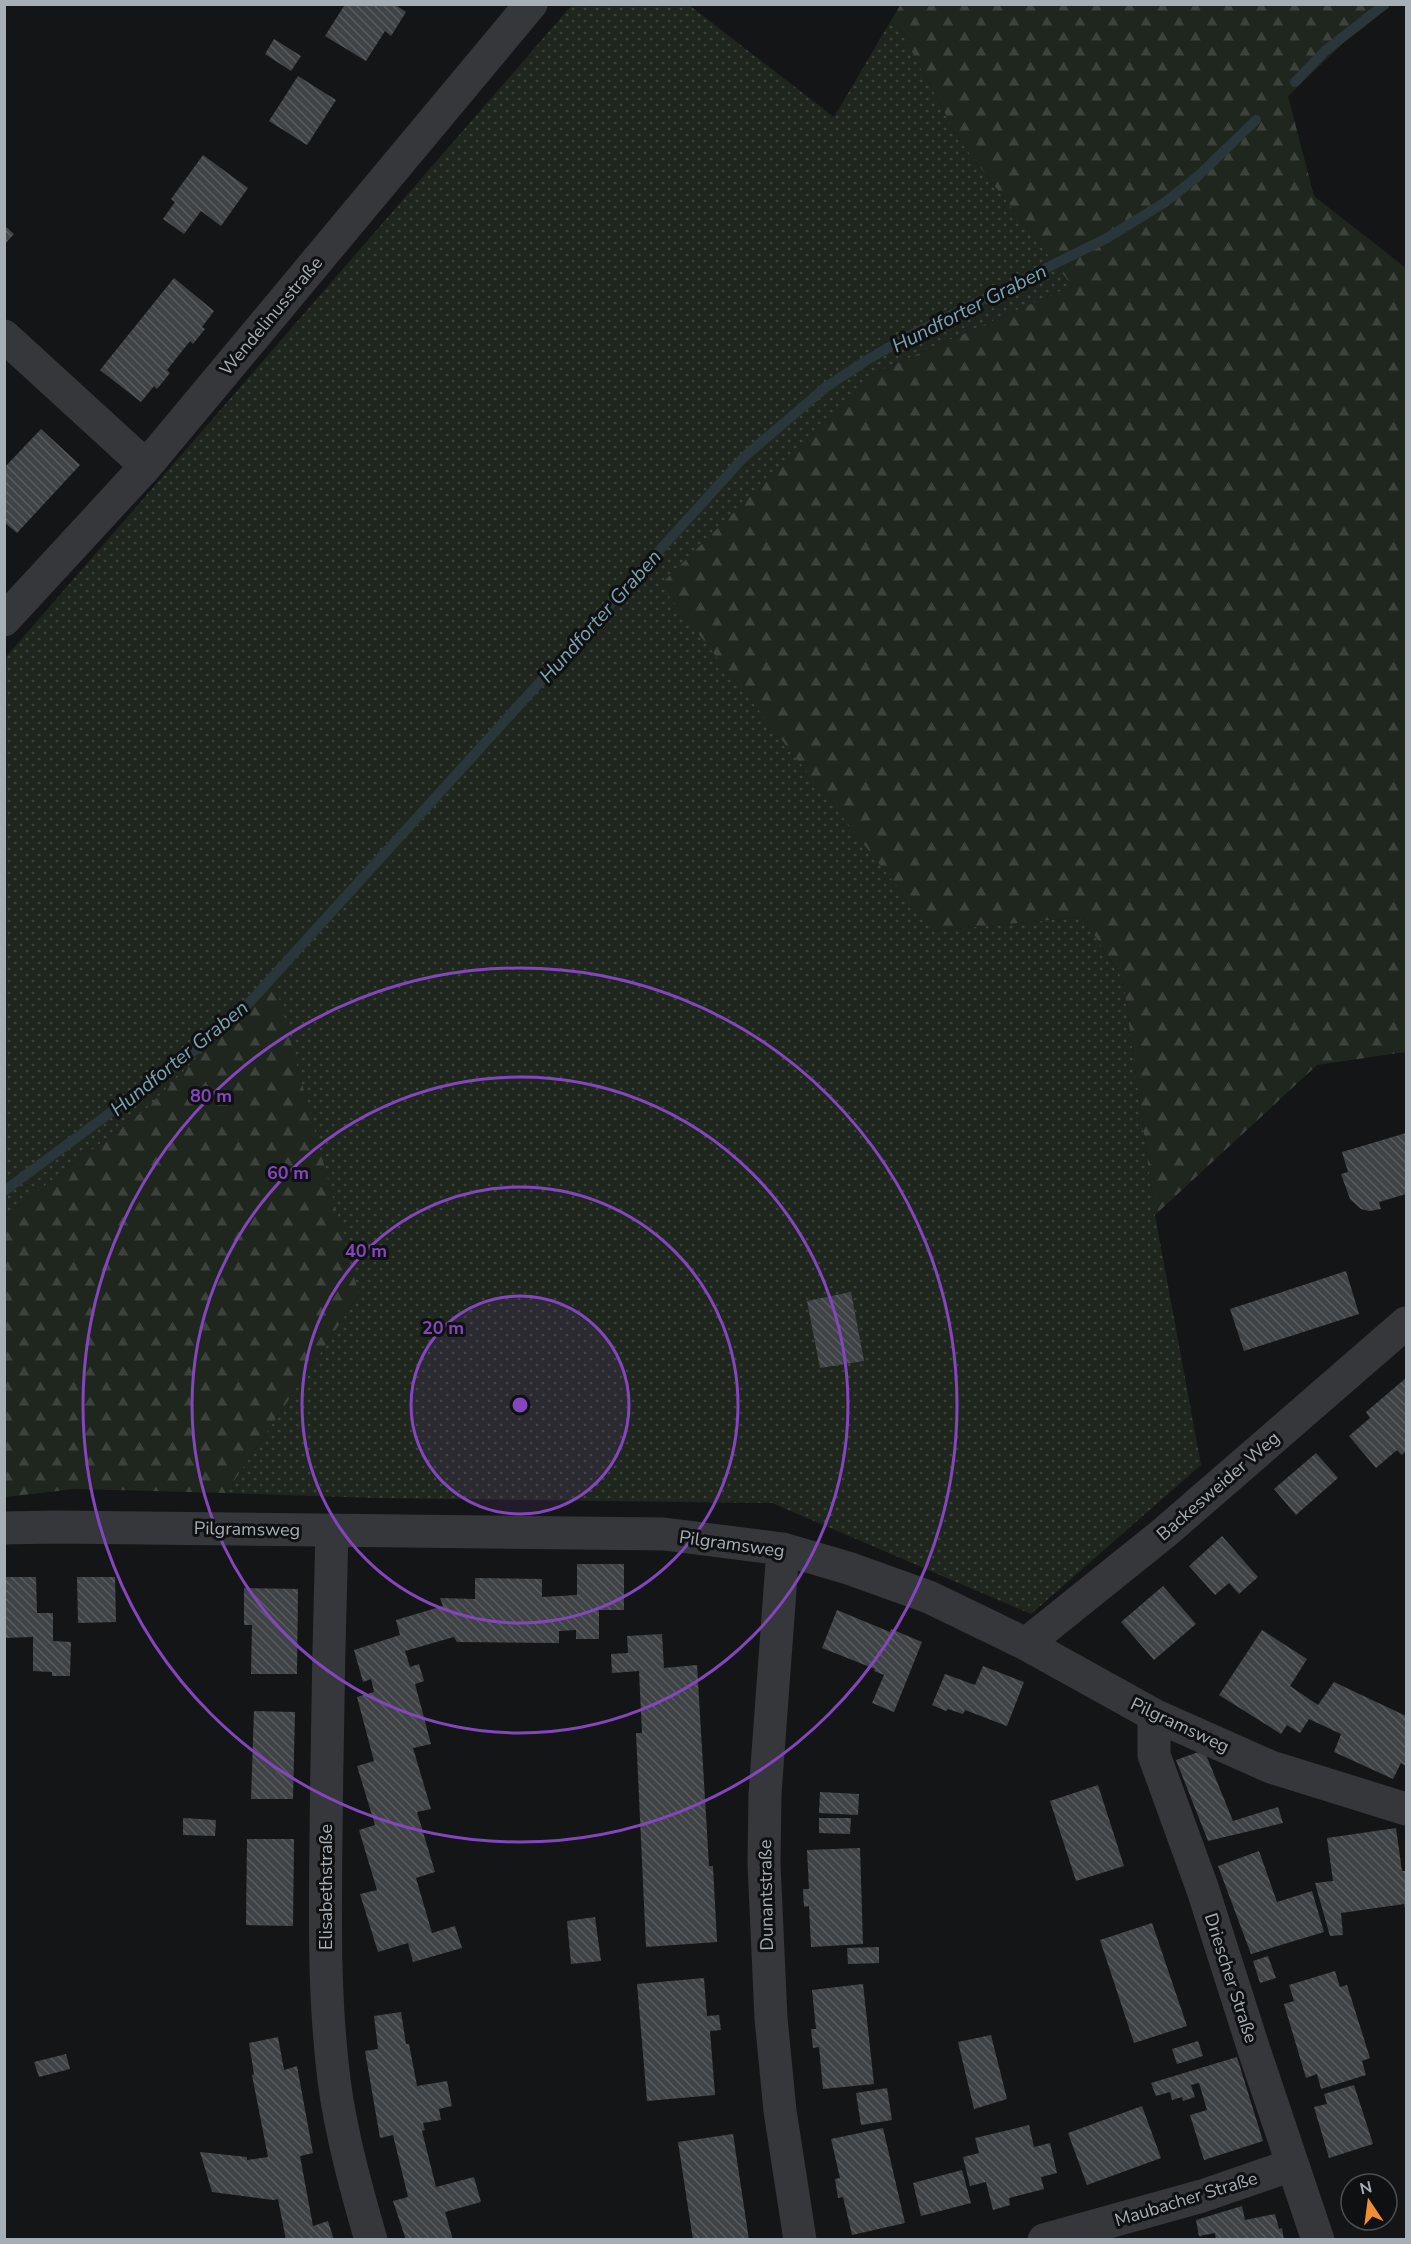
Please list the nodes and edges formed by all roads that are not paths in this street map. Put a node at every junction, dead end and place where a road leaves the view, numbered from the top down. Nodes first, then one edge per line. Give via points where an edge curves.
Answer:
1 (531, 4) edge
2 (4, 336) edge
3 (146, 466) junction
4 (4, 620) edge
5 (1407, 1323) edge
6 (4, 1528) edge
7 (332, 1530) junction
8 (783, 1549) junction
9 (1026, 1644) junction
10 (1154, 1715) junction
11 (1407, 1809) edge
12 (1292, 2165) junction
13 (371, 2240) edge
14 (801, 2240) edge
15 (1044, 2240) edge
16 (1318, 2240) edge

1 - 3 street, Wendelinusstraße
2 - 3 street
3 - 4 street, Wendelinusstraße
5 - 9 street, Backesweider Weg via 1164,1533
6 - 7 street, Pilgramsweg
7 - 8 street, Pilgramsweg via 664,1534
7 - 13 street, Elisabethstraße via 326,1798 327,2013 334,2082
8 - 9 street, Pilgramsweg via 929,1597
8 - 14 street, Dunantstraße via 765,1794 764,1864 773,2041
9 - 10 street, Pilgramsweg
10 - 11 street, Pilgramsweg via 1271,1767
10 - 12 street, Driescher Straße via 1154,1755 1203,1890
12 - 15 street, Maubacher Straße via 1202,2196
12 - 16 street, Driescher Straße

